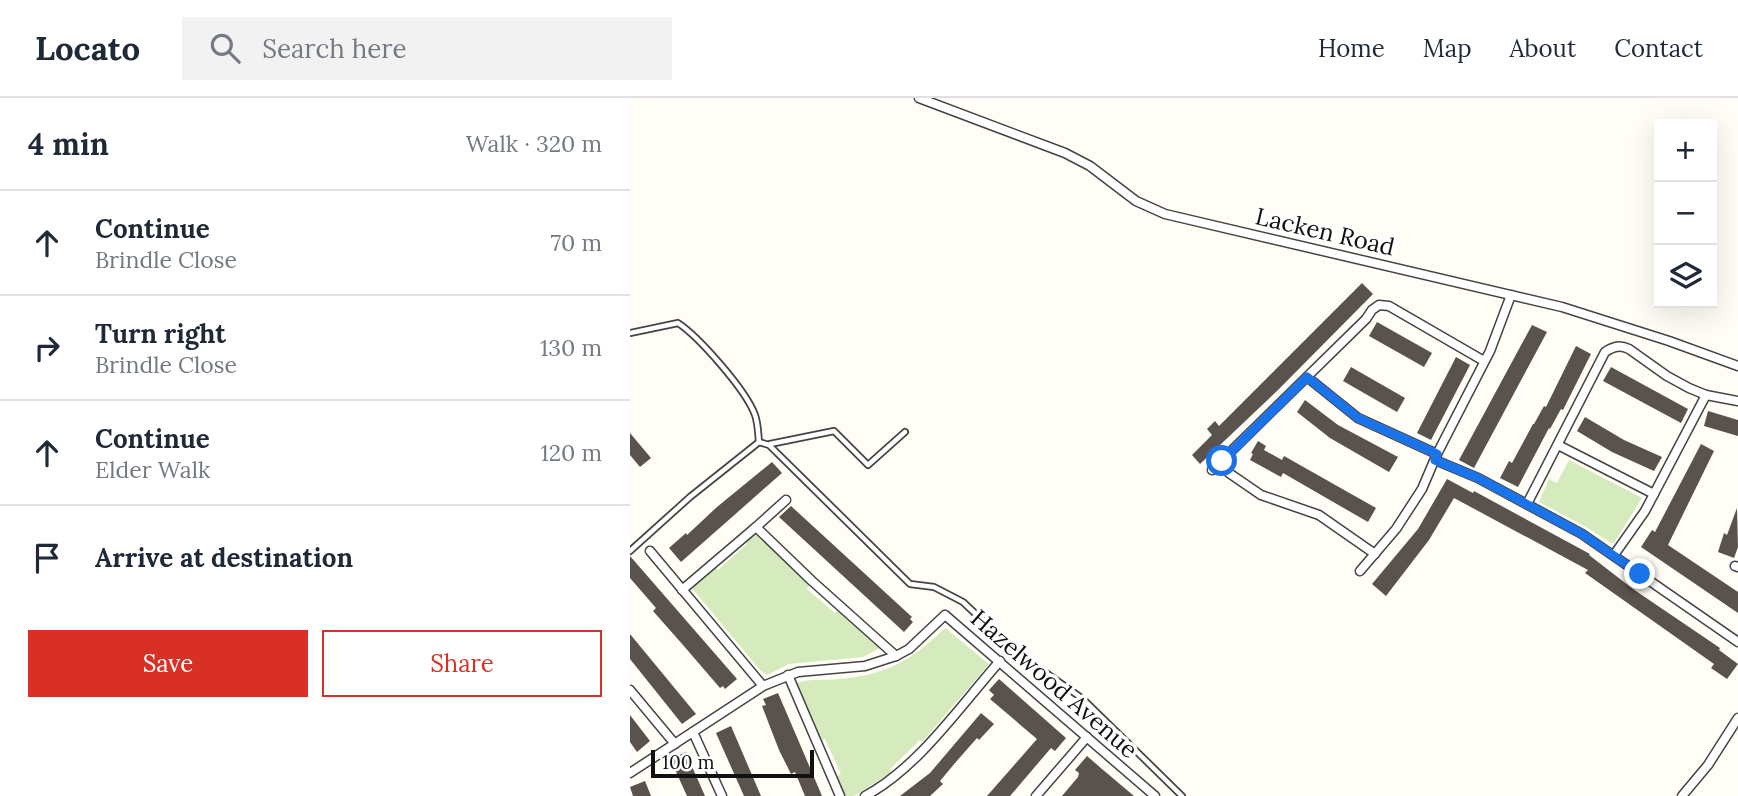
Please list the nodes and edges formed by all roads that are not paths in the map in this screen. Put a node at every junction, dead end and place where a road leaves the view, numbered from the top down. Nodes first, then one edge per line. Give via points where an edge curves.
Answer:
1 (919, 98) edge
2 (1511, 295) junction
3 (630, 333) edge
4 (1484, 361) junction
5 (1738, 366) edge
6 (1307, 377) junction
7 (1706, 395) junction
8 (1738, 401) edge
9 (905, 432) dead end
10 (760, 442) junction
11 (769, 445) junction
12 (1558, 445) junction
13 (1436, 457) junction
14 (1222, 461) junction
15 (1212, 470) dead end
16 (1654, 494) junction
17 (786, 500) dead end
18 (1527, 504) junction
19 (756, 527) junction
20 (630, 551) edge
21 (650, 551) dead end
22 (1375, 554) junction
23 (1614, 555) junction
24 (1360, 571) dead end
25 (682, 590) junction
26 (1738, 642) edge
27 (896, 656) junction
28 (1000, 660) junction
29 (788, 676) junction
30 (763, 686) junction
31 (630, 690) edge
32 (1738, 718) edge
33 (693, 732) junction
34 (1087, 737) junction
35 (675, 744) junction
36 (630, 773) edge
37 (722, 796) edge
38 (840, 796) edge
39 (864, 796) edge
40 (1037, 796) edge
41 (1155, 796) edge
42 (1182, 796) edge
43 (1682, 796) edge

1 - 2 street, Lacken Road via 1065,153 1136,201 1165,214
2 - 4 street
2 - 5 street, Lacken Road via 1562,307
3 - 10 lane via 678,323 689,331 728,373 754,414
4 - 6 street via 1389,306 1379,305
4 - 13 street
6 - 13 street via 1358,418
6 - 14 street
7 - 8 street
7 - 12 street via 1667,376 1629,349 1611,348
7 - 16 street
9 - 11 lane via 868,465 834,432
10 - 11 lane
10 - 20 lane
11 - 42 lane via 910,584 934,587 963,602 1015,651 1083,699
12 - 16 street
12 - 18 street
13 - 18 street
13 - 22 street via 1411,506
14 - 15 street
14 - 22 street via 1229,473 1261,495 1318,514
16 - 23 street
17 - 19 street
18 - 23 street
19 - 25 street
19 - 27 street
21 - 25 street
22 - 24 street
23 - 26 street
25 - 30 street
27 - 28 street, Hazelwood Avenue via 945,615
27 - 29 street via 865,666
28 - 34 street, Hazelwood Avenue
28 - 39 street via 914,760
29 - 30 street
29 - 38 street
30 - 33 street
31 - 35 street
32 - 43 street
33 - 35 street
33 - 37 street
34 - 40 street
34 - 41 street, Hazelwood Avenue
35 - 36 street

